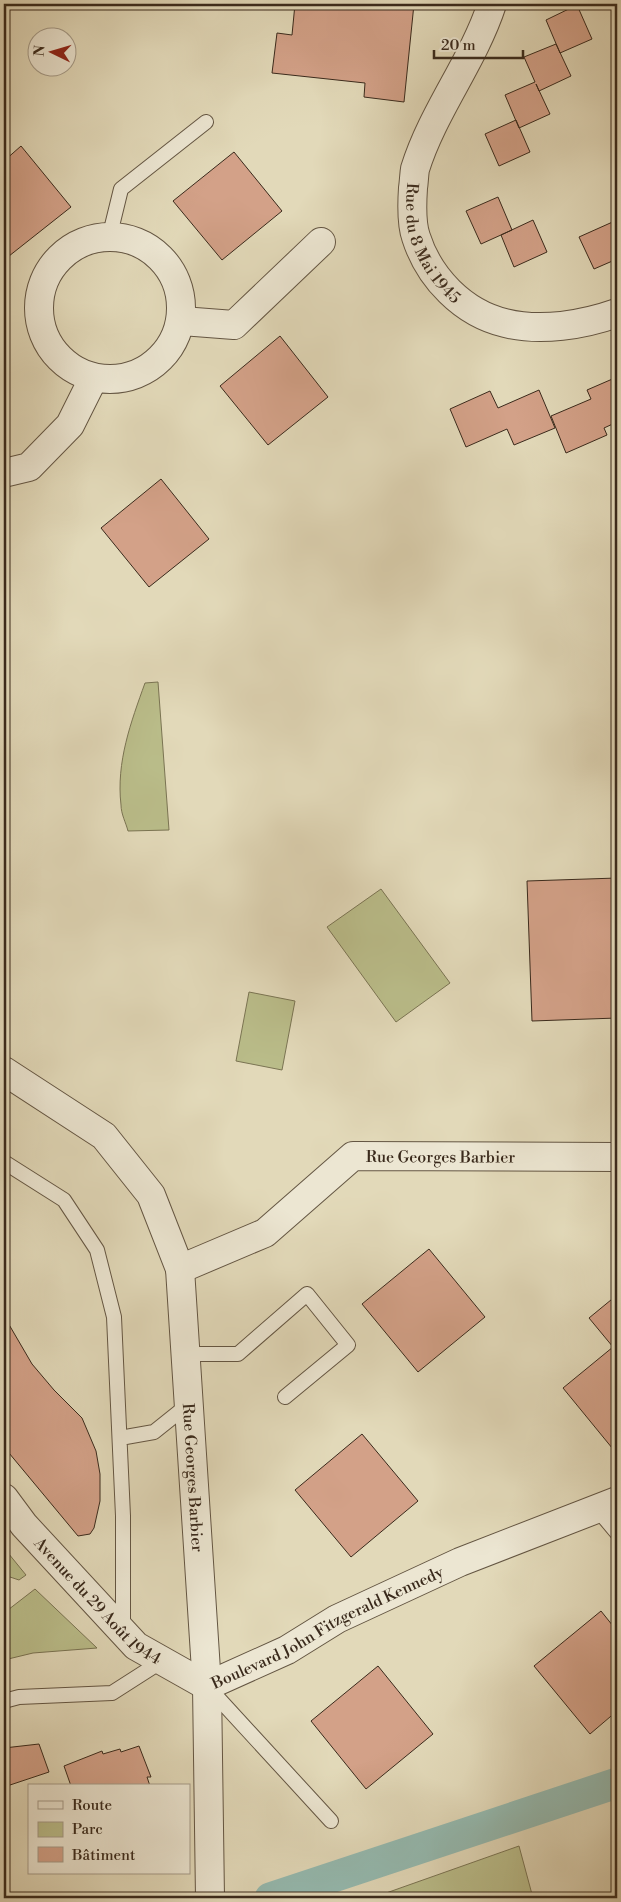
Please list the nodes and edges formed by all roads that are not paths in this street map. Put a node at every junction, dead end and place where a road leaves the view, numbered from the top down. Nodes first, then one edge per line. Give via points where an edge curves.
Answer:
1 (492, 4) edge
2 (206, 122) dead end
3 (110, 234) junction
4 (321, 242) dead end
5 (617, 313) edge
6 (182, 321) junction
7 (93, 379) junction
8 (4, 473) edge
9 (4, 1071) edge
10 (617, 1157) edge
11 (4, 1162) edge
12 (180, 1268) junction
13 (185, 1354) junction
14 (285, 1397) dead end
15 (189, 1404) junction
16 (120, 1438) junction
17 (4, 1498) edge
18 (607, 1505) edge
19 (617, 1532) edge
20 (123, 1631) junction
21 (162, 1661) junction
22 (207, 1686) junction
23 (4, 1701) edge
24 (332, 1821) dead end
25 (210, 1898) edge

1 - 5 street, Rue du 8 Mai 1945 via 415,171 412,202 415,236 424,259 443,286 463,303 482,315 505,323 554,326
2 - 3 lane via 121,189
3 - 6 street via 150,246 177,279
3 - 7 street via 69,246 42,278 37,320 56,358
4 - 6 street via 234,325
6 - 7 street via 165,356 157,362 132,378
7 - 8 street via 70,425 29,467
9 - 12 street, Rue Georges Barbier via 104,1136 151,1195
10 - 12 street, Rue Georges Barbier via 353,1156 265,1233
11 - 16 lane via 64,1200 98,1250 114,1317
12 - 13 street, Rue Georges Barbier
13 - 14 lane via 238,1354 307,1294 348,1345
13 - 15 street, Rue Georges Barbier
15 - 16 lane via 154,1432
15 - 22 street, Rue Georges Barbier
16 - 20 lane
17 - 20 street, Avenue du 29 Août 1944 via 24,1525
18 - 19 lane
18 - 22 street, Boulevard John Fitzgerald Kennedy via 460,1562 337,1619 287,1650
20 - 21 street, Avenue du 29 Août 1944 via 136,1646
21 - 22 street, Avenue du 29 Août 1944
21 - 23 lane via 112,1693 19,1697
22 - 24 lane
22 - 25 street, Boulevard John Fitzgerald Kennedy

